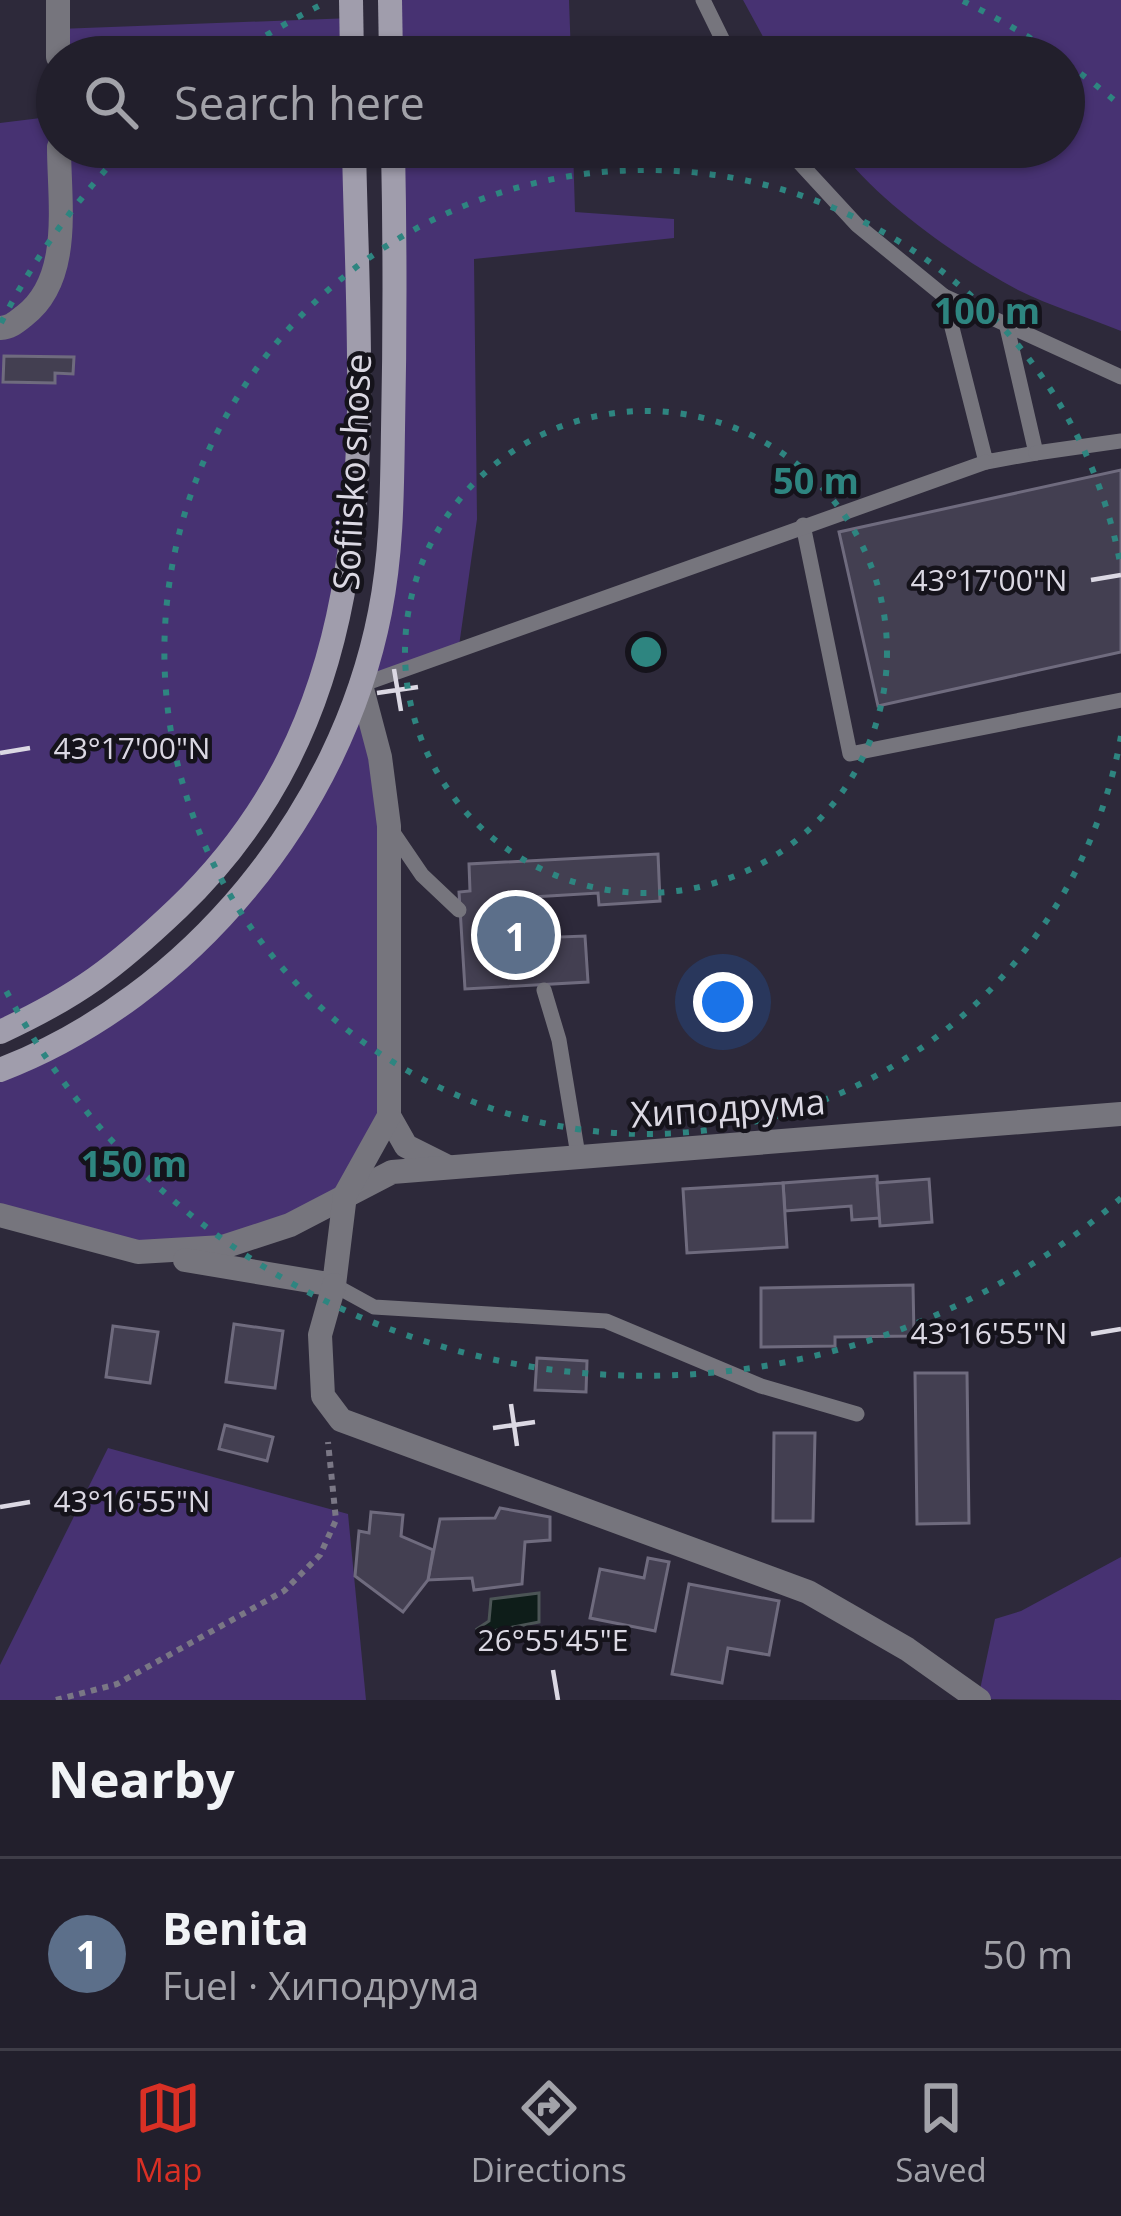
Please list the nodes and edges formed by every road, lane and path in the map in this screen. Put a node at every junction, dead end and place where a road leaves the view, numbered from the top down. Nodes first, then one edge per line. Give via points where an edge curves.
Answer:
1 (58, 0) edge
2 (351, 0) edge
3 (390, 0) edge
4 (703, 0) edge
5 (58, 36) edge
6 (352, 36) edge
7 (391, 36) edge
8 (721, 36) edge
9 (58, 168) edge
10 (354, 168) edge
11 (393, 168) edge
12 (803, 168) edge
13 (944, 296) junction
14 (1007, 327) junction
15 (0, 328) edge
16 (1121, 376) edge
17 (1121, 442) edge
18 (1036, 453) junction
19 (986, 463) junction
20 (802, 525) junction
21 (361, 685) junction
22 (1121, 700) edge
23 (388, 826) junction
24 (459, 910) dead end
25 (544, 990) dead end
26 (0, 1032) edge
27 (0, 1070) edge
28 (1121, 1114) edge
29 (389, 1117) junction
30 (578, 1155) junction
31 (446, 1166) junction
32 (345, 1195) junction
33 (0, 1215) edge
34 (138, 1252) junction
35 (334, 1285) junction
36 (323, 1396) junction
37 (857, 1414) dead end
38 (56, 1700) edge
39 (979, 1700) edge

1 - 5 street
2 - 6 main road
3 - 7 main road
4 - 8 lane
9 - 15 street via 53,279 32,310
10 - 26 main road, Sofiisko shose via 353,536 322,684 280,780 217,870 94,984
11 - 21 main road, Sofiisko shose via 391,540
12 - 13 lane via 856,225
13 - 14 lane
13 - 19 lane
14 - 16 lane
14 - 18 lane
17 - 18 lane
18 - 19 lane
19 - 20 lane
20 - 21 lane
20 - 22 lane via 850,754
21 - 23 street
21 - 27 main road, Sofiisko shose via 298,819 240,898 172,968 96,1024
23 - 24 lane
23 - 29 street
25 - 30 lane
28 - 30 street, Хиподрума
29 - 31 street via 406,1146
29 - 32 street
30 - 31 street, Хиподрума
31 - 32 street, Хиподрума via 392,1172
32 - 34 street, Хиподрума via 290,1226 223,1247
32 - 35 street
33 - 34 street
34 - 35 street
35 - 36 street via 320,1335
35 - 37 lane via 374,1306 606,1322 761,1386
36 - 38 path via 336,1520 320,1555 284,1591 117,1684
36 - 39 street via 341,1420 808,1592

